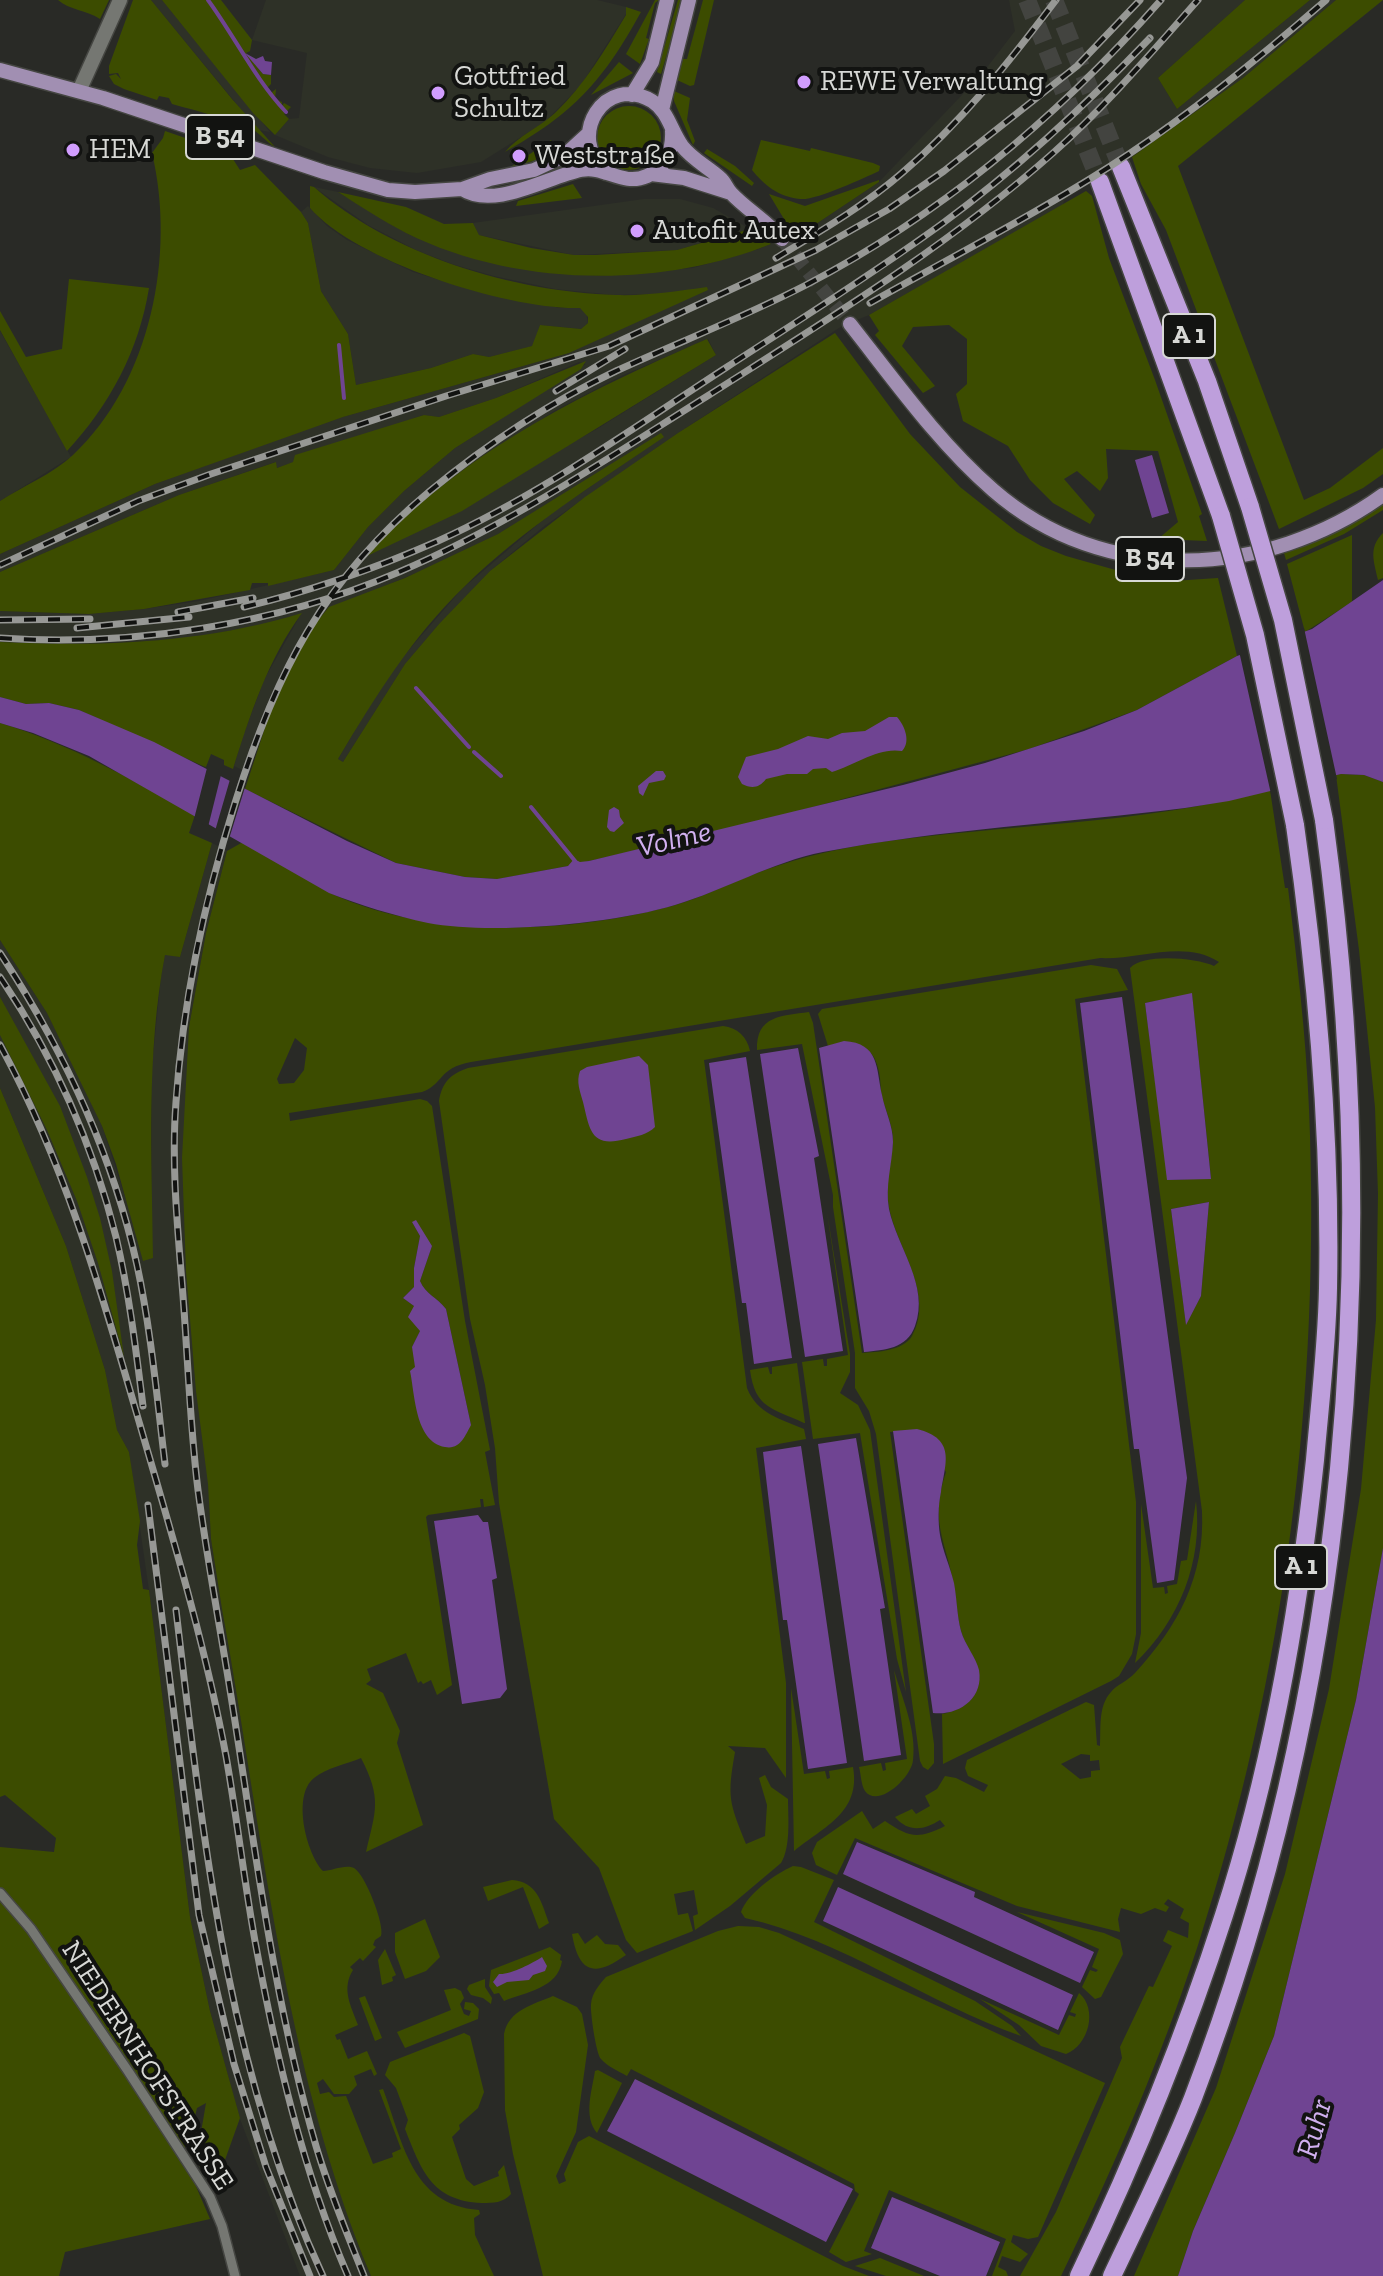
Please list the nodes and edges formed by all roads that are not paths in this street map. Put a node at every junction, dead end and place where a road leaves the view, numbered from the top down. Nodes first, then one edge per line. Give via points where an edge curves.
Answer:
1 (120, 0) edge
2 (667, 0) edge
3 (689, 0) edge
4 (0, 70) edge
5 (79, 91) junction
6 (632, 95) junction
7 (662, 110) junction
8 (672, 130) junction
9 (588, 134) junction
10 (1121, 167) tunnel mouth
11 (606, 173) junction
12 (651, 174) junction
13 (1100, 182) tunnel mouth
14 (462, 189) junction
15 (731, 193) junction
16 (782, 239) tunnel mouth
17 (850, 324) tunnel mouth
18 (1383, 495) edge
19 (0, 1893) edge
20 (235, 2276) edge
21 (1079, 2276) edge
22 (1112, 2276) edge

1 - 5 street
2 - 6 main road via 652,62
3 - 7 main road
4 - 5 main road, B 54
5 - 14 main road, B 54 via 388,190
6 - 7 main road
6 - 9 main road, B 54 via 603,105
7 - 8 main road, B 54
8 - 12 main road via 669,155
8 - 15 main road, B 54 via 684,149 722,179
9 - 11 main road via 592,155
9 - 14 main road, B 54 via 564,156 534,170
10 - 22 highway, A 1, bridge via 1202,368 1283,620 1324,820 1345,969 1358,1176 1350,1407 1334,1557 1306,1714 1254,1919 1193,2098
11 - 12 main road, B 54 via 628,180
11 - 14 main road, B 54 via 580,170 496,195 476,196
12 - 15 main road, B 54
13 - 21 highway, A 1, bridge via 1221,516 1255,635 1295,825 1311,948 1329,1217 1321,1398 1303,1558 1284,1675 1252,1813 1225,1913 1161,2094
15 - 16 main road, B 54
17 - 18 main road, B 54 via 967,467 1014,507 1090,547 1160,561 1249,555 1309,536
19 - 20 street, NIEDERNHOFSTRASSE via 31,1929 210,2197

